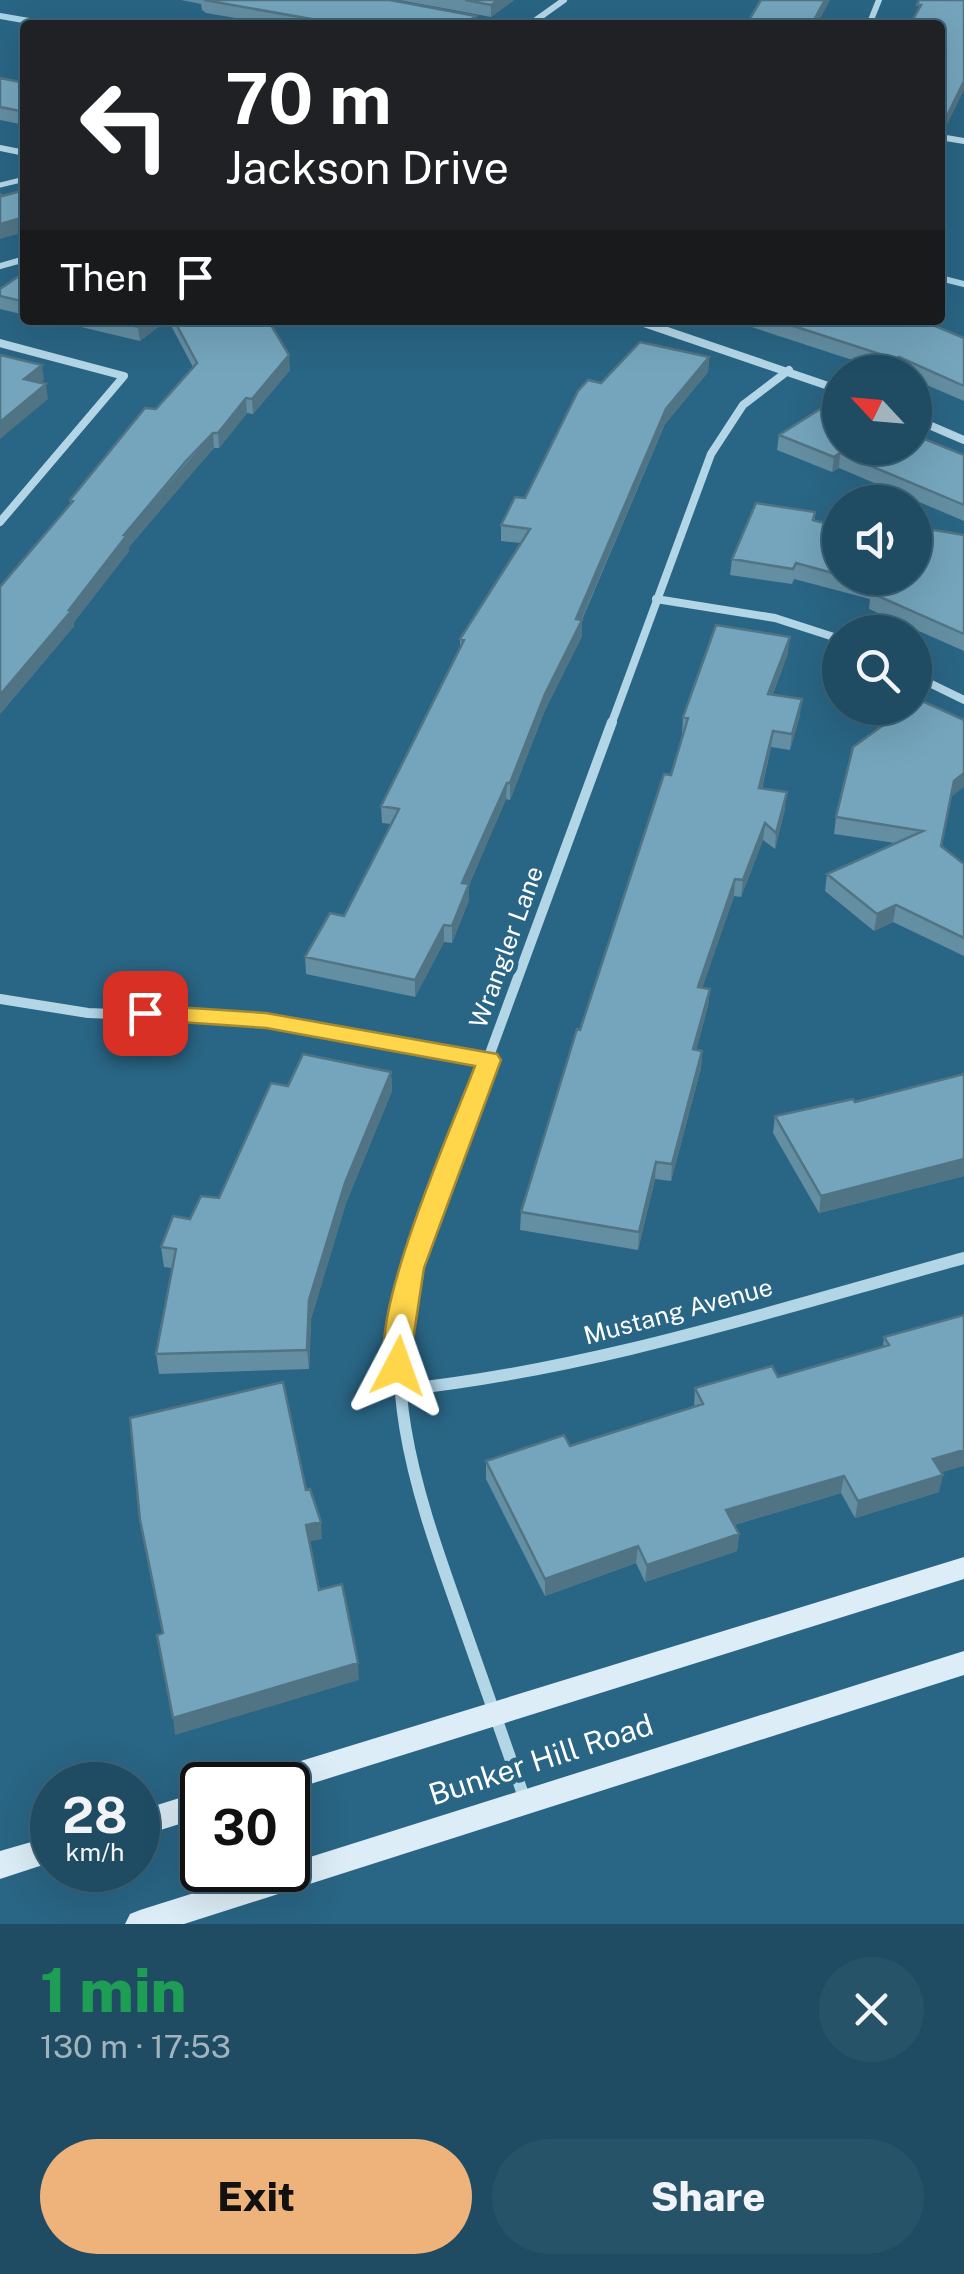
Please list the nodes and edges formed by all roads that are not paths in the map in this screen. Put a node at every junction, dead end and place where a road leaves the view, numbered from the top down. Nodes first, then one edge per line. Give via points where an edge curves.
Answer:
1 (564, 0) edge
2 (455, 17) edge
3 (470, 20) edge
4 (536, 20) edge
5 (650, 325) edge
6 (0, 343) edge
7 (789, 370) junction
8 (822, 383) edge
9 (932, 426) edge
10 (964, 440) edge
11 (0, 522) edge
12 (656, 599) junction
13 (822, 633) edge
14 (932, 684) edge
15 (964, 700) edge
16 (0, 999) edge
17 (489, 1060) junction
18 (964, 1258) edge
19 (399, 1390) junction
20 (964, 1568) edge
21 (964, 1662) edge
22 (496, 1714) junction
23 (310, 1771) edge
24 (526, 1801) junction
25 (30, 1856) edge
26 (0, 1865) edge
27 (140, 1924) edge

1 - 4 street
2 - 3 street
5 - 7 street
6 - 11 street via 124,376
7 - 8 street
7 - 12 street, Wrangler Lane via 722,432
9 - 10 street
12 - 13 street via 776,618
12 - 17 street, Wrangler Lane
14 - 15 street
16 - 17 street via 88,1013 266,1020
17 - 19 street, Wrangler Lane via 411,1268 397,1342
18 - 19 street, Mustang Avenue via 610,1354 494,1380
19 - 22 street, Wrangler Lane via 418,1495
20 - 22 main road
21 - 24 main road, Bunker Hill Road
22 - 23 main road
22 - 24 street, Wrangler Lane
24 - 27 main road, Bunker Hill Road
25 - 26 main road

